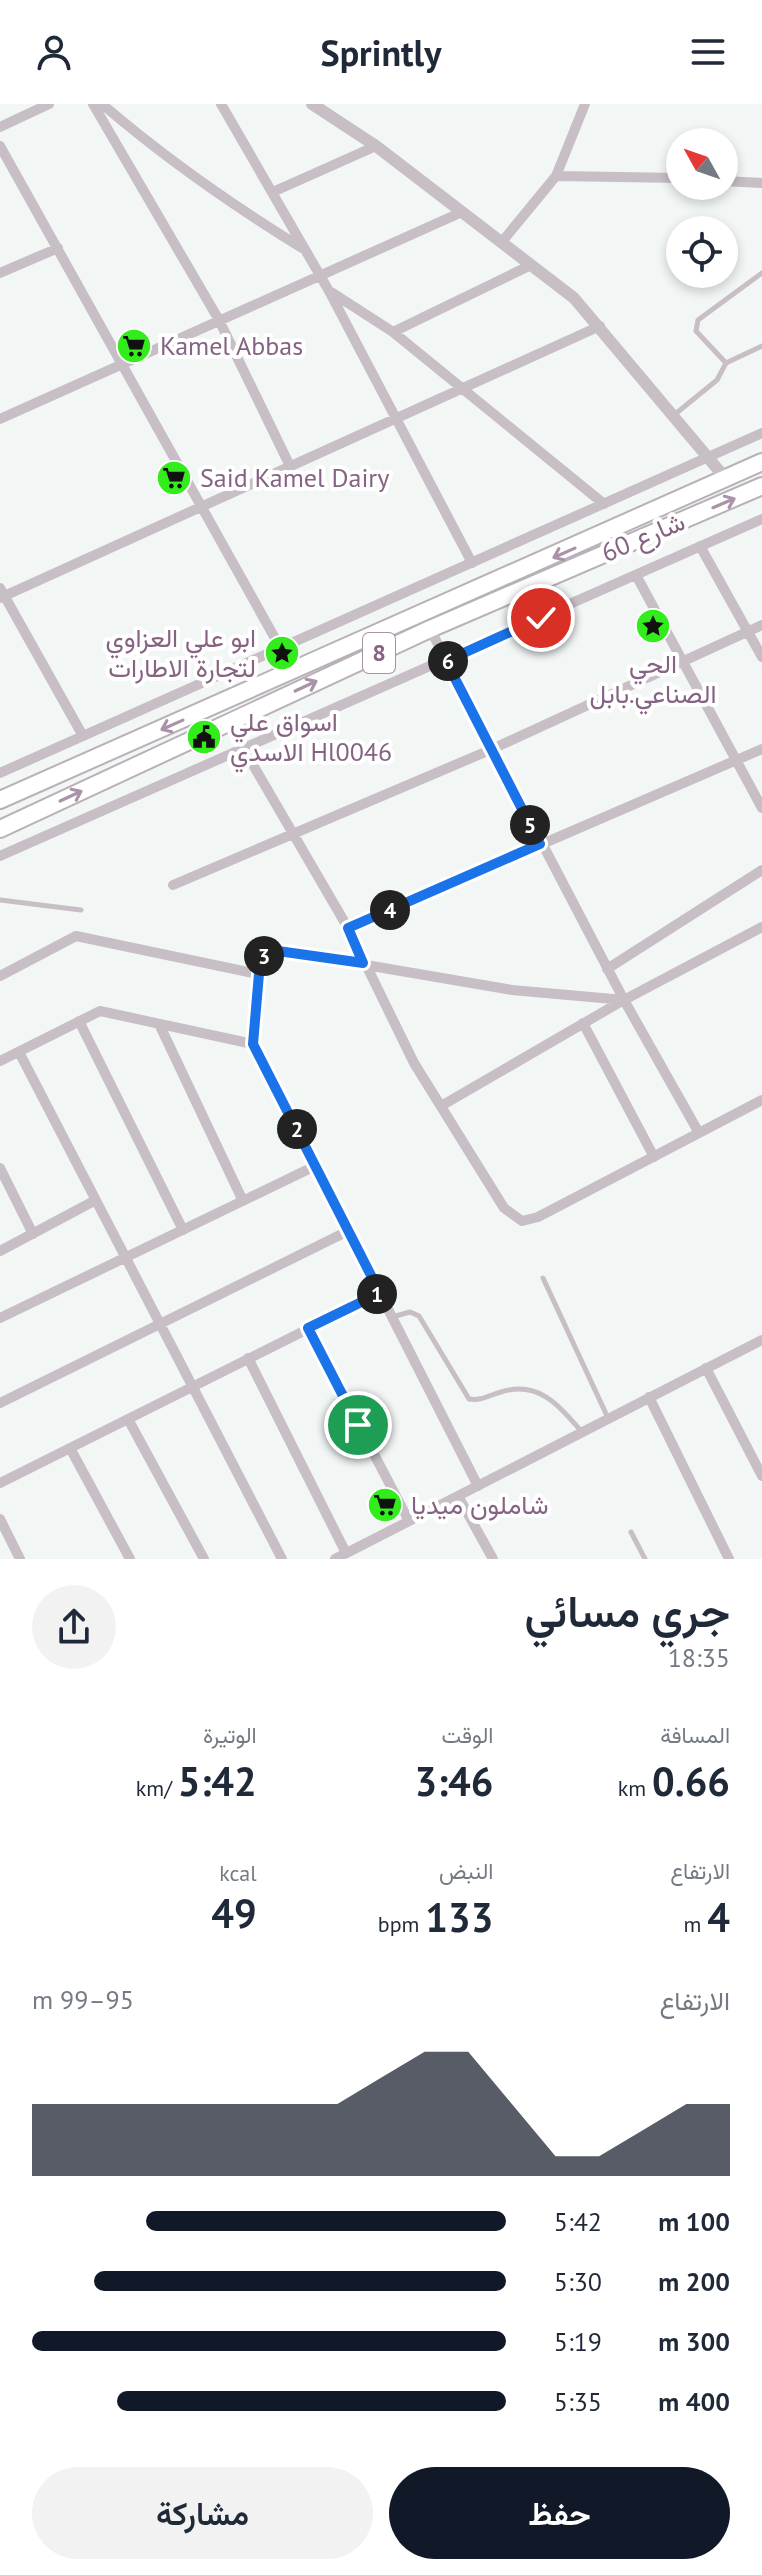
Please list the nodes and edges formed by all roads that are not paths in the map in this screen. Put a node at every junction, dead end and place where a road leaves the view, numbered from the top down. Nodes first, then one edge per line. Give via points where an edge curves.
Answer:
1 (49, 104) edge
2 (93, 104) edge
3 (102, 104) edge
4 (221, 104) edge
5 (312, 104) edge
6 (585, 104) edge
7 (0, 127) edge
8 (0, 146) edge
9 (376, 146) junction
10 (556, 176) junction
11 (666, 178) edge
12 (738, 182) edge
13 (762, 183) edge
14 (275, 191) junction
15 (462, 212) junction
16 (501, 243) junction
17 (58, 248) junction
18 (304, 249) junction
19 (531, 265) junction
20 (0, 273) edge
21 (320, 275) junction
22 (761, 276) edge
23 (329, 291) junction
24 (219, 320) junction
25 (600, 326) junction
26 (393, 332) junction
27 (762, 346) edge
28 (123, 363) junction
29 (726, 363) junction
30 (463, 388) junction
31 (674, 416) junction
32 (398, 417) junction
33 (0, 419) edge
34 (762, 433) edge
35 (708, 458) junction
36 (762, 462) edge
37 (290, 466) junction
38 (726, 479) junction
39 (762, 486) edge
40 (604, 504) junction
41 (203, 505) junction
42 (762, 519) edge
43 (700, 546) junction
44 (472, 563) junction
45 (636, 575) junction
46 (1, 594) edge
47 (762, 625) edge
48 (430, 629) junction
49 (748, 632) junction
50 (281, 649) junction
51 (762, 657) edge
52 (446, 661) junction
53 (683, 661) junction
54 (228, 722) junction
55 (83, 736) junction
56 (762, 749) edge
57 (244, 750) junction
58 (490, 750) junction
59 (737, 760) junction
60 (0, 773) edge
61 (0, 800) edge
62 (762, 808) edge
63 (0, 829) edge
64 (294, 830) junction
65 (540, 844) junction
66 (0, 856) edge
67 (762, 870) edge
68 (173, 885) dead end
69 (0, 900) edge
70 (81, 910) dead end
71 (762, 927) edge
72 (348, 928) junction
73 (363, 963) junction
74 (607, 969) junction
75 (258, 974) junction
76 (0, 976) edge
77 (624, 1000) junction
78 (79, 1021) junction
79 (583, 1023) junction
80 (160, 1026) junction
81 (253, 1044) junction
82 (19, 1052) junction
83 (0, 1061) edge
84 (762, 1100) edge
85 (441, 1106) junction
86 (699, 1133) junction
87 (654, 1157) junction
88 (315, 1166) junction
89 (0, 1168) edge
90 (94, 1201) junction
91 (243, 1201) junction
92 (183, 1230) junction
93 (348, 1231) junction
94 (33, 1234) junction
95 (0, 1251) edge
96 (124, 1258) junction
97 (543, 1278) dead end
98 (380, 1293) junction
99 (392, 1317) junction
100 (0, 1318) edge
101 (158, 1325) junction
102 (308, 1328) junction
103 (762, 1340) edge
104 (248, 1358) junction
105 (706, 1368) junction
106 (191, 1387) junction
107 (649, 1397) junction
108 (0, 1403) edge
109 (608, 1418) junction
110 (128, 1419) junction
111 (583, 1432) junction
112 (70, 1448) junction
113 (762, 1476) edge
114 (0, 1483) edge
115 (478, 1486) junction
116 (458, 1496) junction
117 (0, 1519) edge
118 (409, 1521) junction
119 (631, 1532) dead end
120 (4, 1539) edge
121 (346, 1553) junction
122 (20, 1559) edge
123 (130, 1559) edge
124 (204, 1559) edge
125 (282, 1559) edge
126 (335, 1559) edge
127 (493, 1559) edge
128 (645, 1559) edge
129 (729, 1559) edge

1 - 7 street
2 - 24 street
3 - 18 street via 233,205
4 - 14 street
5 - 9 street
6 - 10 street
8 - 17 street
9 - 14 street
9 - 15 street
10 - 11 street
10 - 16 street
12 - 13 street
14 - 18 street
15 - 16 street
15 - 21 street
16 - 19 street
17 - 20 street
17 - 28 street
18 - 21 street
19 - 25 street
19 - 26 street
21 - 23 street
21 - 24 street
22 - 29 lane via 698,320 696,331
23 - 26 street
23 - 32 street
24 - 28 street
24 - 37 street
25 - 30 street
25 - 31 street
26 - 30 street
27 - 29 lane
28 - 33 street
28 - 41 street
29 - 31 lane via 717,380
30 - 32 street
30 - 40 street
31 - 35 street
32 - 37 street
32 - 44 street
34 - 35 street
35 - 38 street
35 - 40 street
36 - 38 highway, شارع 60 / 8
37 - 41 street
38 -> 61 highway, شارع 60 / 8
48 -> 39 highway, شارع 60 / 8
40 - 44 street
41 - 46 street
41 - 50 street
42 - 43 street
43 - 45 street
43 - 49 street
44 - 50 street
45 - 52 street
45 - 53 street
46 - 55 street
47 - 49 street
48 - 52 street
54 -> 48 highway, شارع 60 / 8
49 - 51 street
49 - 53 street
50 - 55 street
52 - 57 street
52 - 58 street
53 - 58 street
53 - 59 street
54 - 57 street
63 -> 54 highway, شارع 60 / 8
55 - 60 street
56 - 59 street
57 - 64 street
57 - 66 street
58 - 64 street
58 - 65 street
59 - 62 street
59 - 65 street
64 - 68 street
64 - 72 street
65 - 72 street
65 - 74 street
67 - 74 street
69 - 70 lane
71 - 77 street
72 - 73 street
73 - 75 street via 273,951 263,957
73 - 77 street via 512,990
73 - 85 street
74 - 77 street
75 - 76 street via 76,936
75 - 81 street
77 - 79 street
77 - 86 street
78 - 80 street via 100,1011
78 - 82 street
78 - 92 street
79 - 85 street
79 - 87 street
80 - 81 street
80 - 91 street
81 - 88 street
82 - 83 street
82 - 90 street
84 - 86 street
85 - 87 street via 504,1208 522,1221
86 - 87 street
88 - 91 street
88 - 93 street
89 - 94 street
90 - 94 street
90 - 96 street
91 - 92 street
92 - 96 street
93 - 98 street
93 - 101 street
94 - 95 street
96 - 100 street
96 - 101 street
97 - 109 lane
98 - 99 street
98 - 102 street
99 - 111 lane via 410,1312 419,1316 469,1399 532,1389 553,1399
99 - 115 street
101 - 106 street
101 - 108 street
102 - 104 street
102 - 118 street
103 - 105 street
104 - 106 street
104 - 121 street
105 - 107 street
105 - 113 street
106 - 110 street
106 - 125 street
107 - 109 street
107 - 129 street
109 - 111 street
110 - 112 street
110 - 124 street
111 - 115 street
112 - 114 street
112 - 123 street
115 - 116 street
116 - 118 street
116 - 127 street
117 - 120 street
118 - 121 street
119 - 128 lane
120 - 122 street
121 - 126 street

